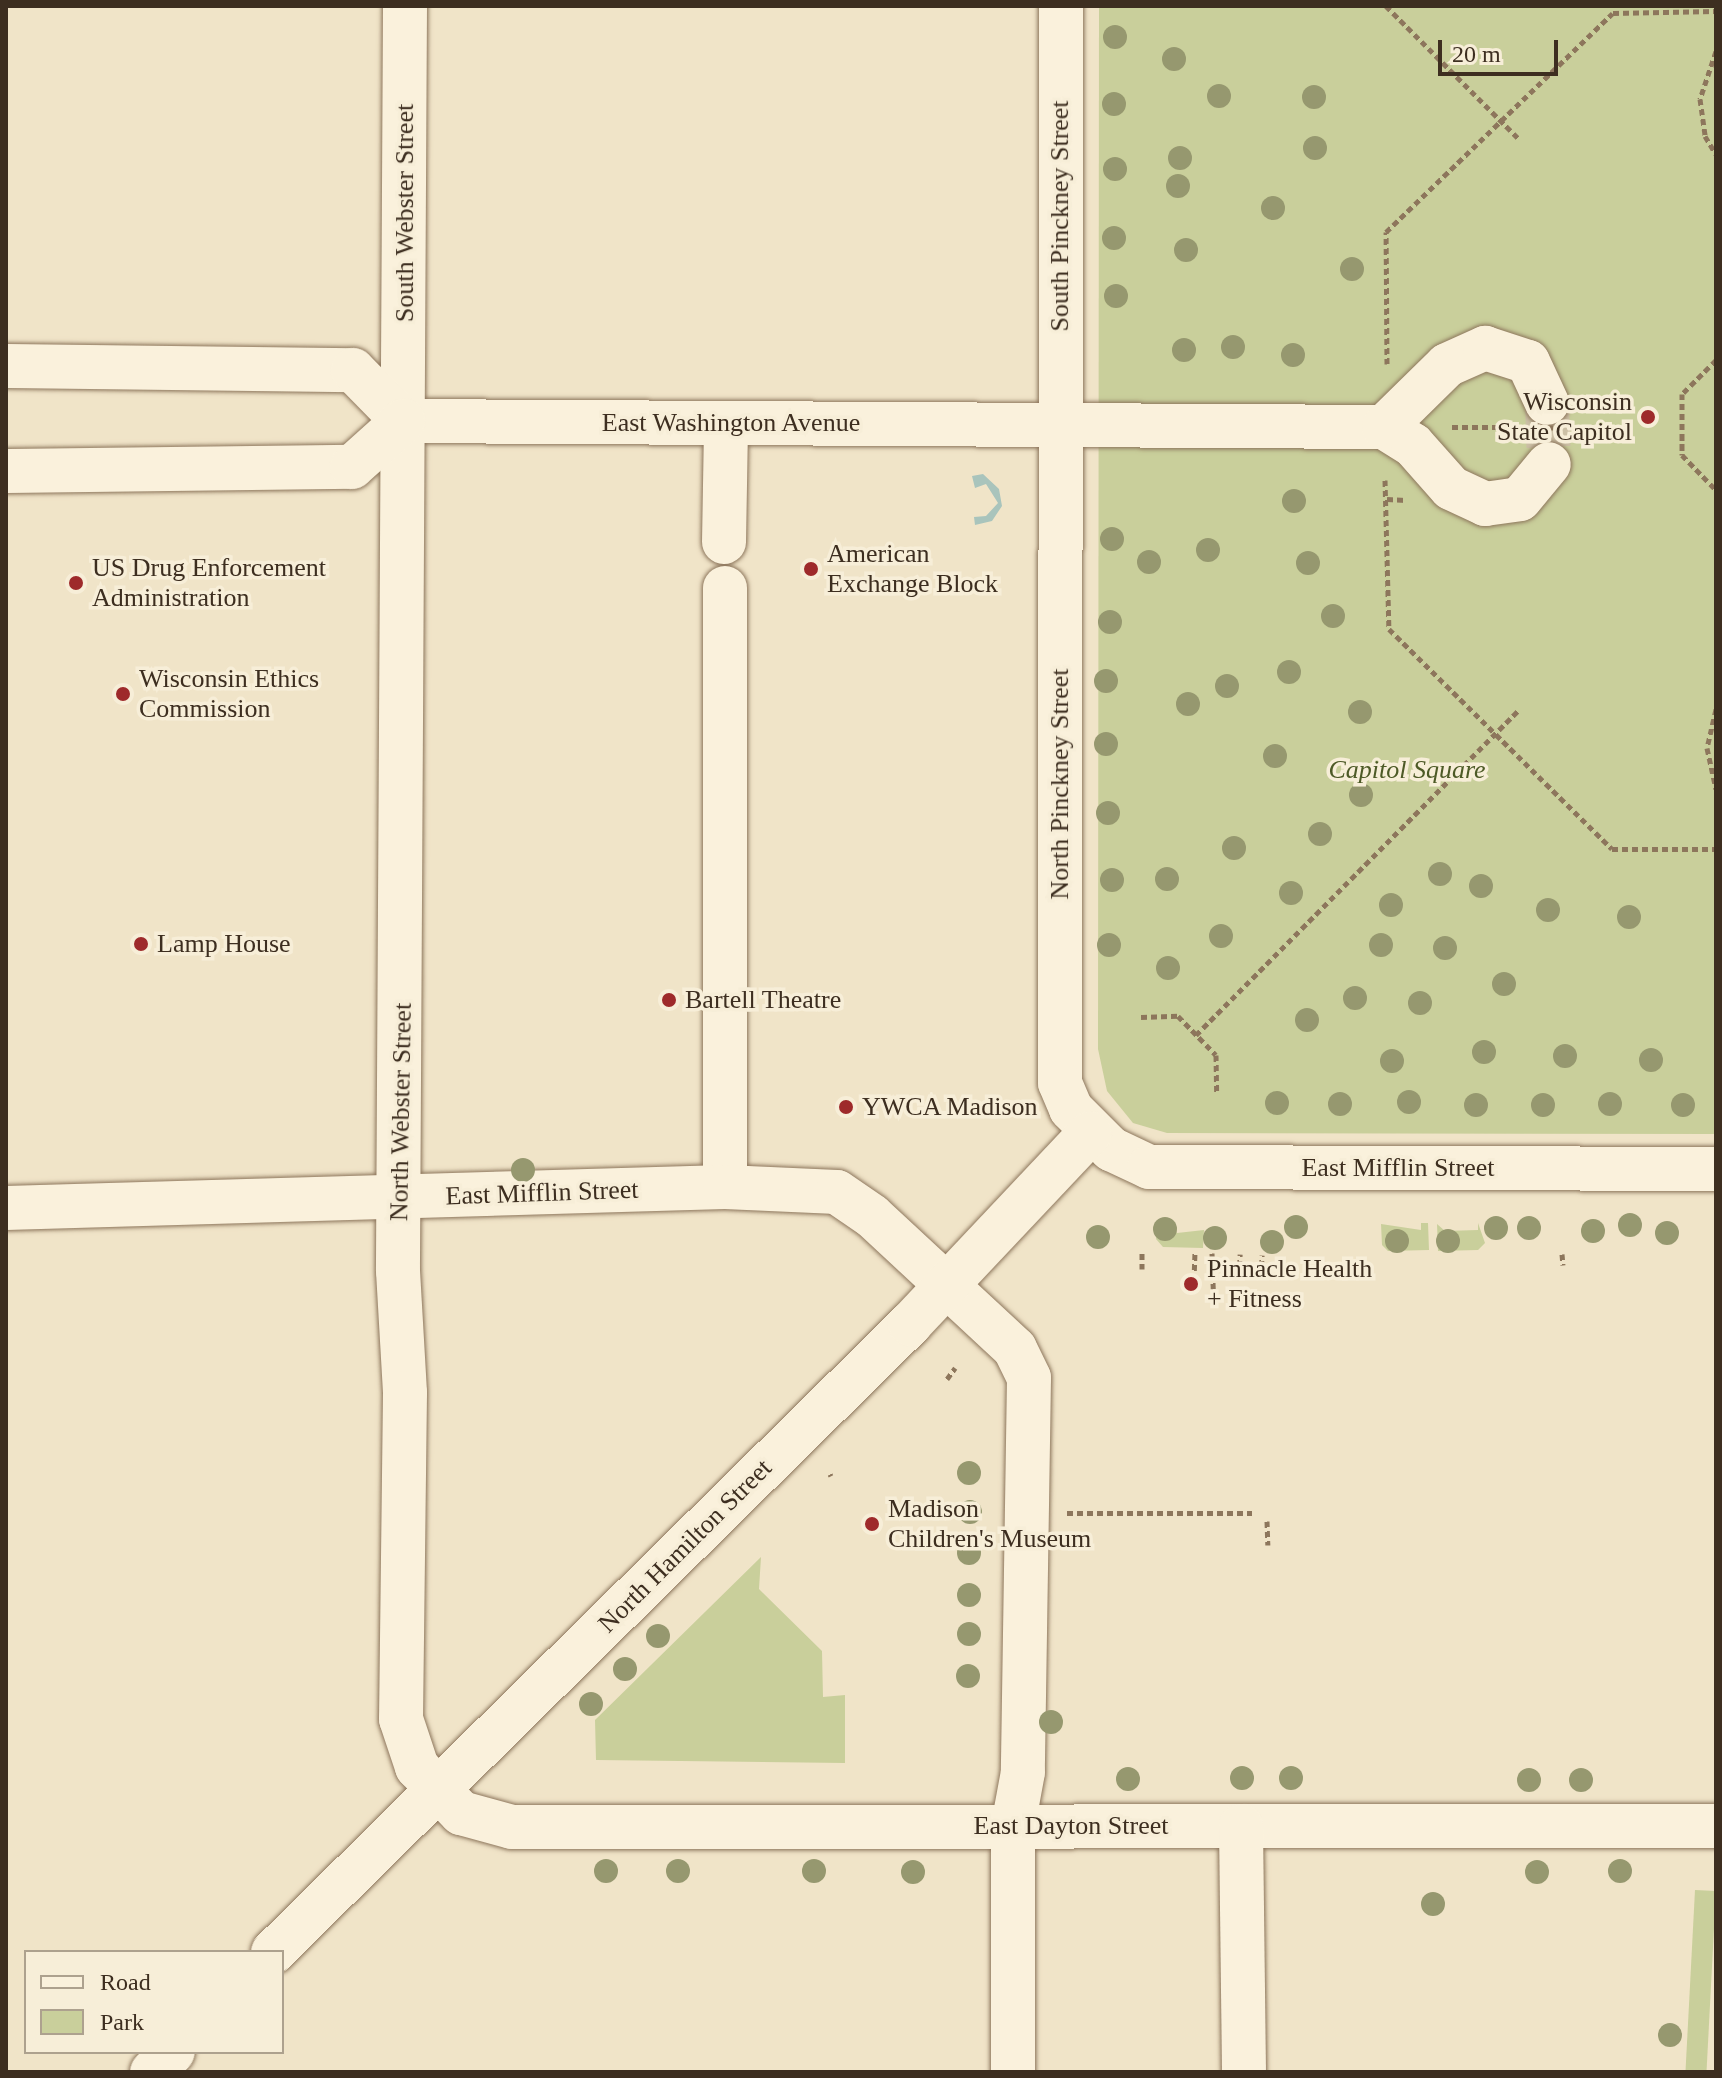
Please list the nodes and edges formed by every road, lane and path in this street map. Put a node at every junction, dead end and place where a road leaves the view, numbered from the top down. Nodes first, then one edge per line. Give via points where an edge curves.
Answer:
1 (405, 6) edge
2 (1061, 6) edge
3 (1386, 6) edge
4 (1716, 11) edge
5 (1716, 51) edge
6 (1498, 118) junction
7 (1518, 138) dead end
8 (1716, 154) edge
9 (1716, 360) edge
10 (6, 366) edge
11 (1386, 374) dead end
12 (1551, 419) joint
13 (403, 421) junction
14 (726, 423) junction
15 (1058, 425) junction
16 (1459, 427) dead end
17 (1384, 447) junction
18 (1549, 464) tunnel mouth
19 (6, 471) edge
20 (1716, 490) edge
21 (724, 542) dead end
22 (725, 588) dead end
23 (1716, 709) edge
24 (1519, 710) dead end
25 (1495, 733) junction
26 (1716, 789) edge
27 (1716, 849) edge
28 (1141, 1017) dead end
29 (1196, 1035) junction
30 (1217, 1094) dead end
31 (1090, 1133) junction
32 (1716, 1169) edge
33 (725, 1187) junction
34 (400, 1197) junction
35 (6, 1208) edge
36 (1142, 1251) dead end
37 (1195, 1253) dead end
38 (1212, 1253) dead end
39 (1240, 1254) dead end
40 (1562, 1254) dead end
41 (1262, 1255) dead end
42 (1563, 1265) dead end
43 (1142, 1269) dead end
44 (1239, 1276) dead end
45 (1261, 1276) dead end
46 (1194, 1280) dead end
47 (947, 1285) junction
48 (1213, 1290) dead end
49 (955, 1368) dead end
50 (947, 1379) dead end
51 (1062, 1513) dead end
52 (1252, 1513) dead end
53 (1267, 1521) dead end
54 (1268, 1545) dead end
55 (436, 1792) junction
56 (1013, 1826) junction
57 (1241, 1826) junction
58 (1716, 1826) edge
59 (275, 1950) edge
60 (171, 2054) edge
61 (152, 2072) edge
62 (1013, 2072) edge
63 (1244, 2072) edge

1 - 13 street, South Webster Street
2 - 15 street, South Pinckney Street
3 - 6 path
4 - 6 path via 1613,13
5 - 8 path via 1700,99 1705,136
6 - 7 path
6 - 11 path via 1386,232
9 - 20 path via 1682,394 1682,455
10 - 13 street via 353,370
12 - 16 path
12 - 17 street via 1528,362 1485,348 1447,365
13 - 14 street, East Washington Avenue
13 - 19 street via 352,467
13 - 34 street, North Webster Street
14 - 15 street, East Washington Avenue
14 - 21 street
15 - 17 street, East Washington Avenue
15 - 31 street, North Pinckney Street via 1060,1083
17 - 18 street via 1477,503 1520,499
17 - 25 path via 1389,629
22 - 33 street
23 - 26 path via 1707,748
24 - 25 path
25 - 27 path via 1612,849
25 - 29 path
28 - 29 path via 1178,1016
29 - 30 path via 1216,1055
31 - 32 street, East Mifflin Street via 1149,1167
31 - 47 street, North Hamilton Street
33 - 34 street, East Mifflin Street
33 - 47 street, East Mifflin Street via 837,1192
34 - 35 street, East Mifflin Street
34 - 55 street, North Webster Street via 401,1719 407,1748
36 - 43 path
37 - 46 path
38 - 48 path
39 - 44 path
40 - 42 path
41 - 45 path
47 - 55 street, North Hamilton Street
47 - 56 street via 1021,1356 1029,1378 1023,1772
49 - 50 path
51 - 52 path
53 - 54 path
55 - 56 street, East Dayton Street via 461,1813 512,1827
55 - 59 street, North Hamilton Street
56 - 57 street, East Dayton Street
56 - 62 street
57 - 58 street, East Dayton Street
57 - 63 street
60 - 61 street

